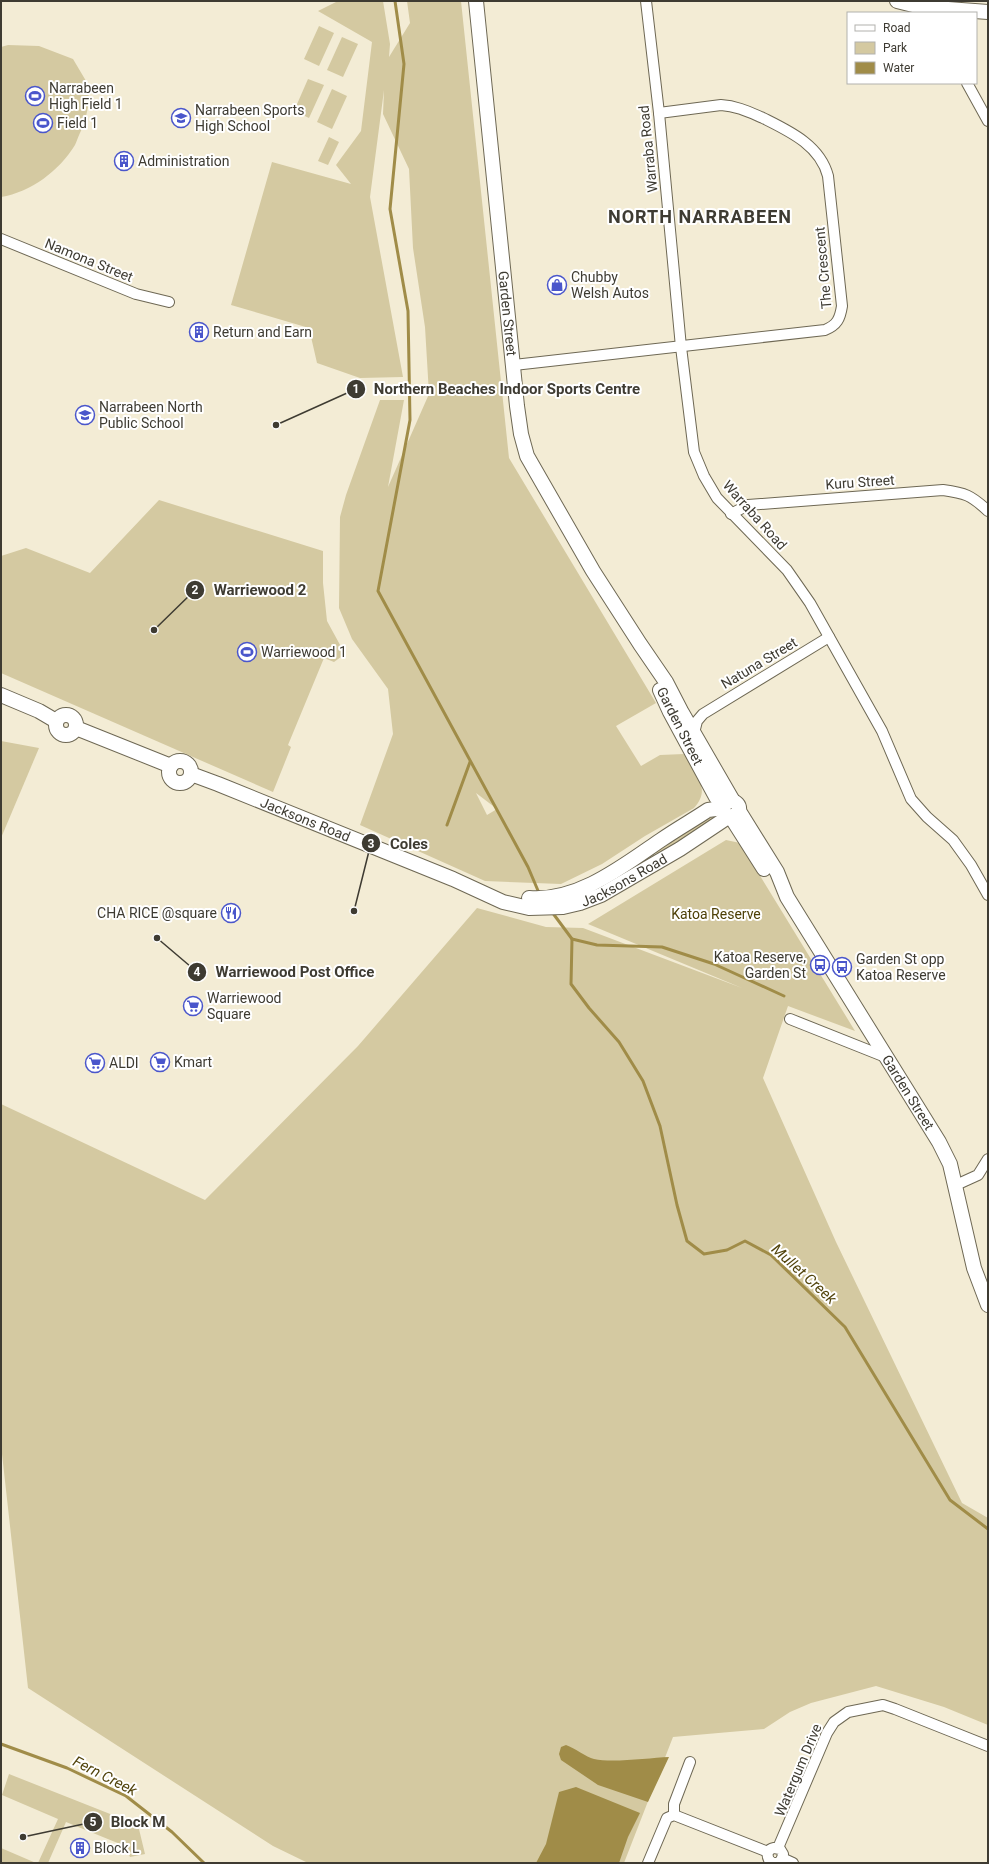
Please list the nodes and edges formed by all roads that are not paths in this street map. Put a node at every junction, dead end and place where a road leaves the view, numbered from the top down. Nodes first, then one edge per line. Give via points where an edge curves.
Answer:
1 (476, 1) edge
2 (646, 1) edge
3 (898, 1) edge
4 (921, 10) edge
5 (988, 12) edge
6 (968, 84) edge
7 (659, 113) junction
8 (988, 122) edge
9 (1, 239) edge
10 (169, 302) dead end
11 (681, 347) junction
12 (514, 365) junction
13 (988, 511) edge
14 (731, 514) junction
15 (829, 637) junction
16 (640, 644) junction
17 (1, 696) edge
18 (681, 711) junction
19 (703, 714) junction
20 (694, 733) junction
21 (728, 808) junction
22 (988, 895) edge
23 (559, 902) junction
24 (790, 1019) dead end
25 (889, 1058) junction
26 (988, 1159) edge
27 (956, 1185) junction
28 (988, 1305) edge
29 (988, 1746) edge
30 (690, 1762) dead end
31 (674, 1815) junction
32 (778, 1848) junction
33 (768, 1852) junction
34 (780, 1861) edge
35 (648, 1863) edge
36 (772, 1863) edge
37 (793, 1863) edge

1 - 12 street, Garden Street
2 - 7 street, Warraba Road
3 - 4 street
4 - 5 street
6 - 8 street
7 - 11 street, Warraba Road
7 - 11 street, The Crescent via 731,105 797,135 821,159 828,176 842,306 838,322 825,330
9 - 10 street, Namona Street via 136,294
11 - 12 street, The Crescent
11 - 14 street, Warraba Road via 694,452 717,498
12 - 16 street, Garden Street via 520,427 527,456 593,570
13 - 14 street, Kuru Street via 976,499 962,492 943,490 748,505
14 - 15 street, Warraba Road via 787,570
15 - 19 street, Natuna Street
15 - 22 street, Warraba Road via 882,731 911,799 952,840 971,865
16 - 18 street, Garden Street via 666,682
16 - 21 street, Garden Street via 670,712
17 - 23 street, Jacksons Road via 39,711 56,721 56,728 62,735 72,734 76,728 171,766 182,762 189,766 190,774 485,894 527,903 541,899
18 - 19 street
18 - 20 street, Garden Street
19 - 20 street via 697,721
20 - 21 street, Garden Street
21 - 23 street, Jacksons Road via 708,810
21 - 23 street, Jacksons Road via 674,852 601,895 580,903
21 - 25 street, Garden Street via 768,877 787,897
24 - 25 street
25 - 27 street, Garden Street via 939,1142 950,1164
26 - 27 street via 978,1175
27 - 28 street, Garden Street via 974,1268
29 - 32 street, Watergum Drive via 883,1705 848,1712 834,1722 827,1734
30 - 31 street via 674,1804
31 - 33 street
31 - 35 street via 667,1818
32 - 33 street via 772,1848
32 - 34 street via 782,1852
33 - 36 street via 768,1858
34 - 37 street

